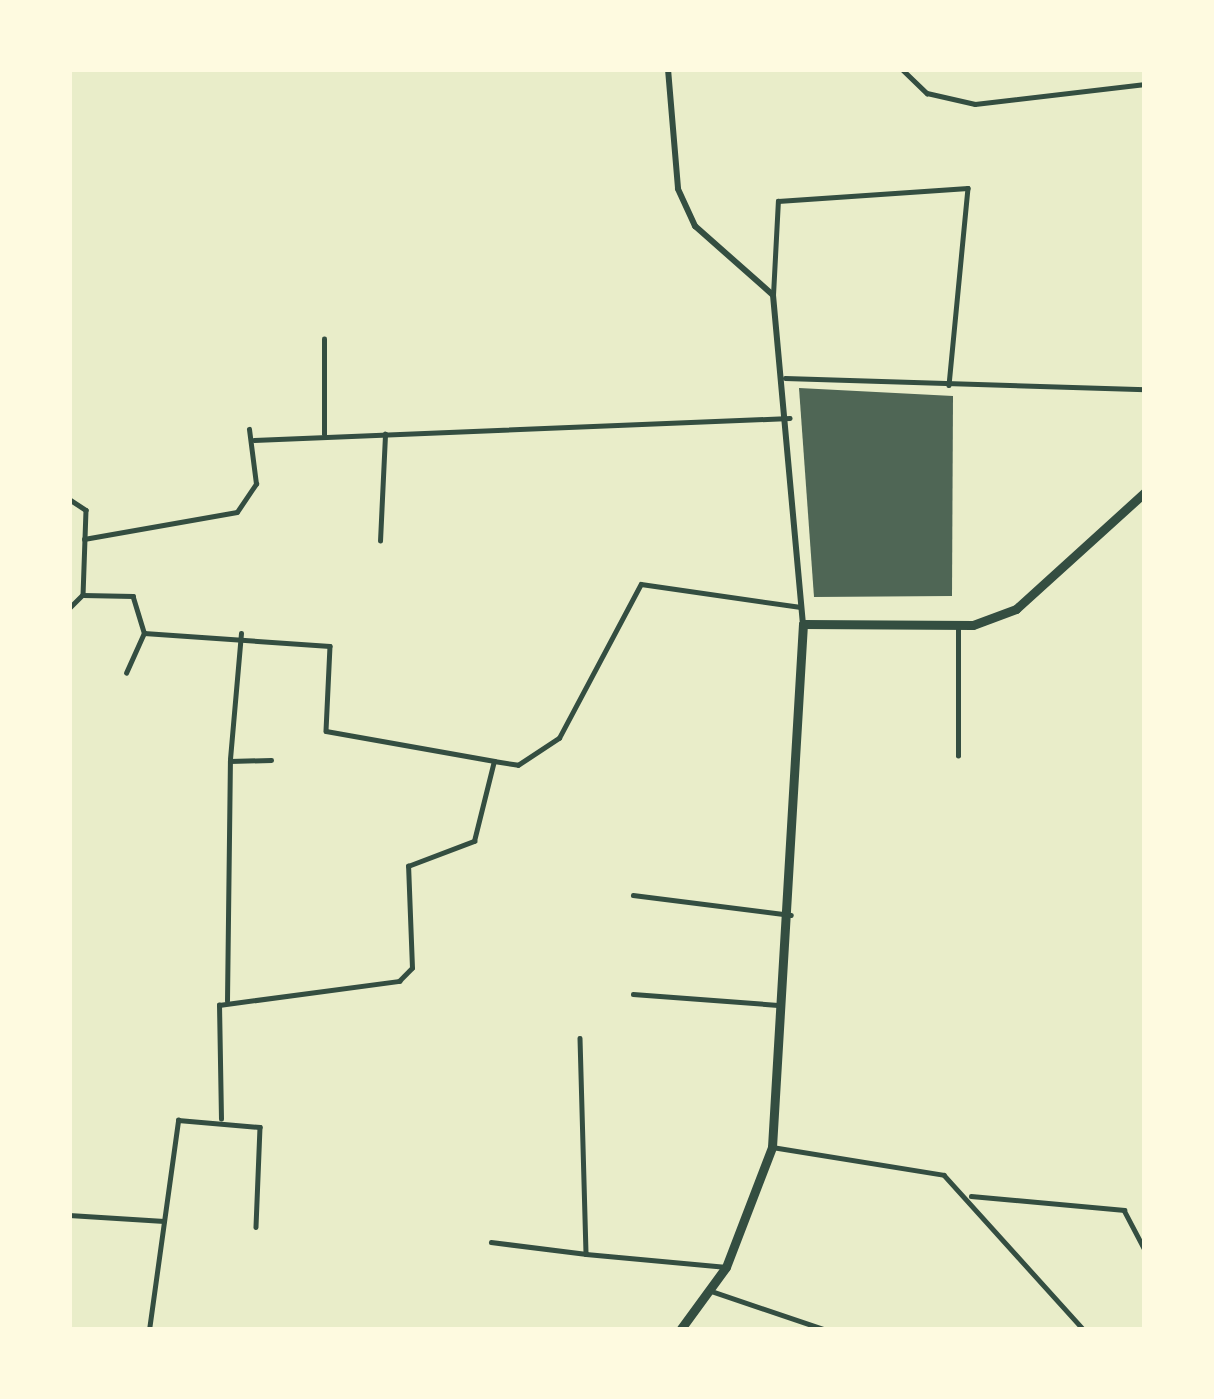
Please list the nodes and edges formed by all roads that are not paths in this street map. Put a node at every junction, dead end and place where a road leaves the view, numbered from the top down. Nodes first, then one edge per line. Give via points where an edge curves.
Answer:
1 (668, 69) edge
2 (902, 69) edge
3 (1145, 83) edge
4 (772, 295) junction
5 (325, 339) dead end
6 (785, 377) junction
7 (949, 385) junction
8 (1145, 388) edge
9 (790, 418) junction
10 (249, 429) dead end
11 (324, 434) junction
12 (386, 434) junction
13 (254, 440) junction
14 (1145, 492) edge
15 (69, 499) edge
16 (84, 539) junction
17 (380, 541) dead end
18 (83, 595) junction
19 (800, 607) junction
20 (69, 609) edge
21 (803, 624) junction
22 (958, 625) junction
23 (144, 633) junction
24 (242, 633) junction
25 (126, 673) dead end
26 (958, 756) dead end
27 (230, 760) junction
28 (272, 760) dead end
29 (494, 761) junction
30 (632, 895) dead end
31 (790, 915) junction
32 (633, 994) dead end
33 (227, 1004) junction
34 (784, 1005) junction
35 (580, 1038) dead end
36 (221, 1119) junction
37 (772, 1148) junction
38 (971, 1196) junction
39 (69, 1214) edge
40 (164, 1221) junction
41 (256, 1227) dead end
42 (491, 1242) dead end
43 (1145, 1250) edge
44 (586, 1254) junction
45 (726, 1267) junction
46 (708, 1290) junction
47 (149, 1330) edge
48 (680, 1330) edge
49 (826, 1330) edge
50 (1084, 1330) edge

1 - 4 street via 686,208
2 - 3 street via 927,93 975,104
4 - 6 street
4 - 7 street via 778,201 968,188
5 - 11 street
6 - 7 street
6 - 9 street
7 - 8 street
9 - 12 street
9 - 19 street
10 - 13 street
11 - 12 street
11 - 13 street
12 - 17 street
13 - 16 street via 256,484 237,512
14 - 22 main road via 1016,609
15 - 16 street via 84,506
16 - 18 street
18 - 20 street
18 - 23 street via 134,596
19 - 21 street
19 - 29 street via 641,584 559,738 518,765
21 - 22 main road
21 - 31 main road
22 - 26 street
23 - 24 street
23 - 25 street
24 - 27 street
24 - 29 street via 335,650 326,731
27 - 28 street
27 - 33 street
29 - 33 street via 475,841 408,866 414,947 398,981
30 - 31 street
31 - 34 main road
32 - 34 street
33 - 36 street
34 - 37 main road
35 - 44 street
36 - 40 street via 178,1120
36 - 41 street via 260,1127
37 - 38 street via 944,1175
37 - 45 main road
38 - 43 street via 1124,1210
38 - 50 street
39 - 40 street
40 - 47 street
42 - 44 street
44 - 45 street
45 - 46 main road
46 - 48 main road
46 - 49 street

